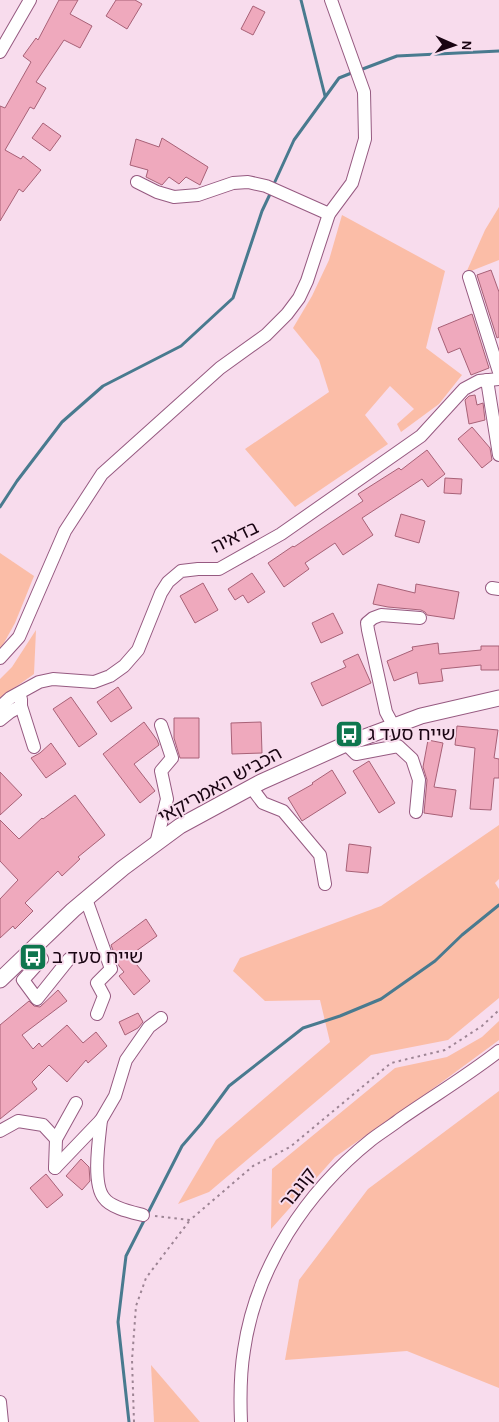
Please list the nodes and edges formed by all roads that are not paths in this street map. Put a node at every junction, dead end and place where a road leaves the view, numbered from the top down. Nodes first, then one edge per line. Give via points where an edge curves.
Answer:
1 (30, 0) edge
2 (331, 0) edge
3 (0, 52) edge
4 (137, 182) dead end
5 (329, 214) junction
6 (469, 278) dead end
7 (499, 372) edge
8 (493, 380) edge
9 (499, 455) edge
10 (420, 618) dead end
11 (0, 658) edge
12 (20, 692) junction
13 (499, 698) edge
14 (0, 706) edge
15 (21, 706) junction
16 (0, 720) edge
17 (161, 725) dead end
18 (393, 725) junction
19 (346, 744) junction
20 (34, 747) dead end
21 (251, 787) junction
22 (416, 812) dead end
23 (156, 844) junction
24 (325, 884) dead end
25 (86, 899) junction
26 (34, 947) junction
27 (69, 959) dead end
28 (3, 971) edge
29 (97, 1014) dead end
30 (161, 1018) dead end
31 (499, 1051) edge
32 (76, 1103) dead end
33 (101, 1120) junction
34 (0, 1131) edge
35 (56, 1139) junction
36 (143, 1215) road end
37 (0, 1402) edge
38 (2, 1422) edge
39 (240, 1422) edge

1 - 3 street
2 - 5 street via 364,92 365,140 352,183
4 - 5 street via 174,197 248,182 266,186
5 - 11 street via 307,281 287,314 220,368 102,474 65,531 19,637
6 - 7 street
8 - 9 street
8 - 12 street, בדאיה via 478,381 464,389 421,436 281,534 219,568 181,571 161,593 138,650 110,676 94,682 53,679
10 - 18 street via 382,616 367,623 386,712
12 - 14 street, בדאיה
12 - 15 street
13 - 18 main road, הכביש האמריקאי
15 - 16 street
15 - 20 street
17 - 23 street via 172,758 161,771 166,799
18 - 19 main road, הכביש האמריקאי
19 - 21 main road, הכביש האמריקאי
19 - 22 street via 356,754 398,746 412,759 418,780
21 - 23 main road, הכביש האמריקאי via 180,826
21 - 24 street via 263,804 283,811 320,855
23 - 25 main road, הכביש האמריקאי
25 - 26 main road, הכביש האמריקאי
25 - 29 street via 110,969 97,984 104,996
26 - 27 street via 42,959 24,980 37,999
26 - 28 main road, הכביש האמריקאי
30 - 33 street via 150,1027 126,1060 115,1096
31 - 39 street, קונבר via 372,1140 336,1171 308,1203 284,1239 252,1314 240,1377
32 - 35 street
33 - 35 street via 55,1168
33 - 36 street via 96,1178 103,1198 117,1207
34 - 35 street via 18,1121 43,1125
37 - 38 street

